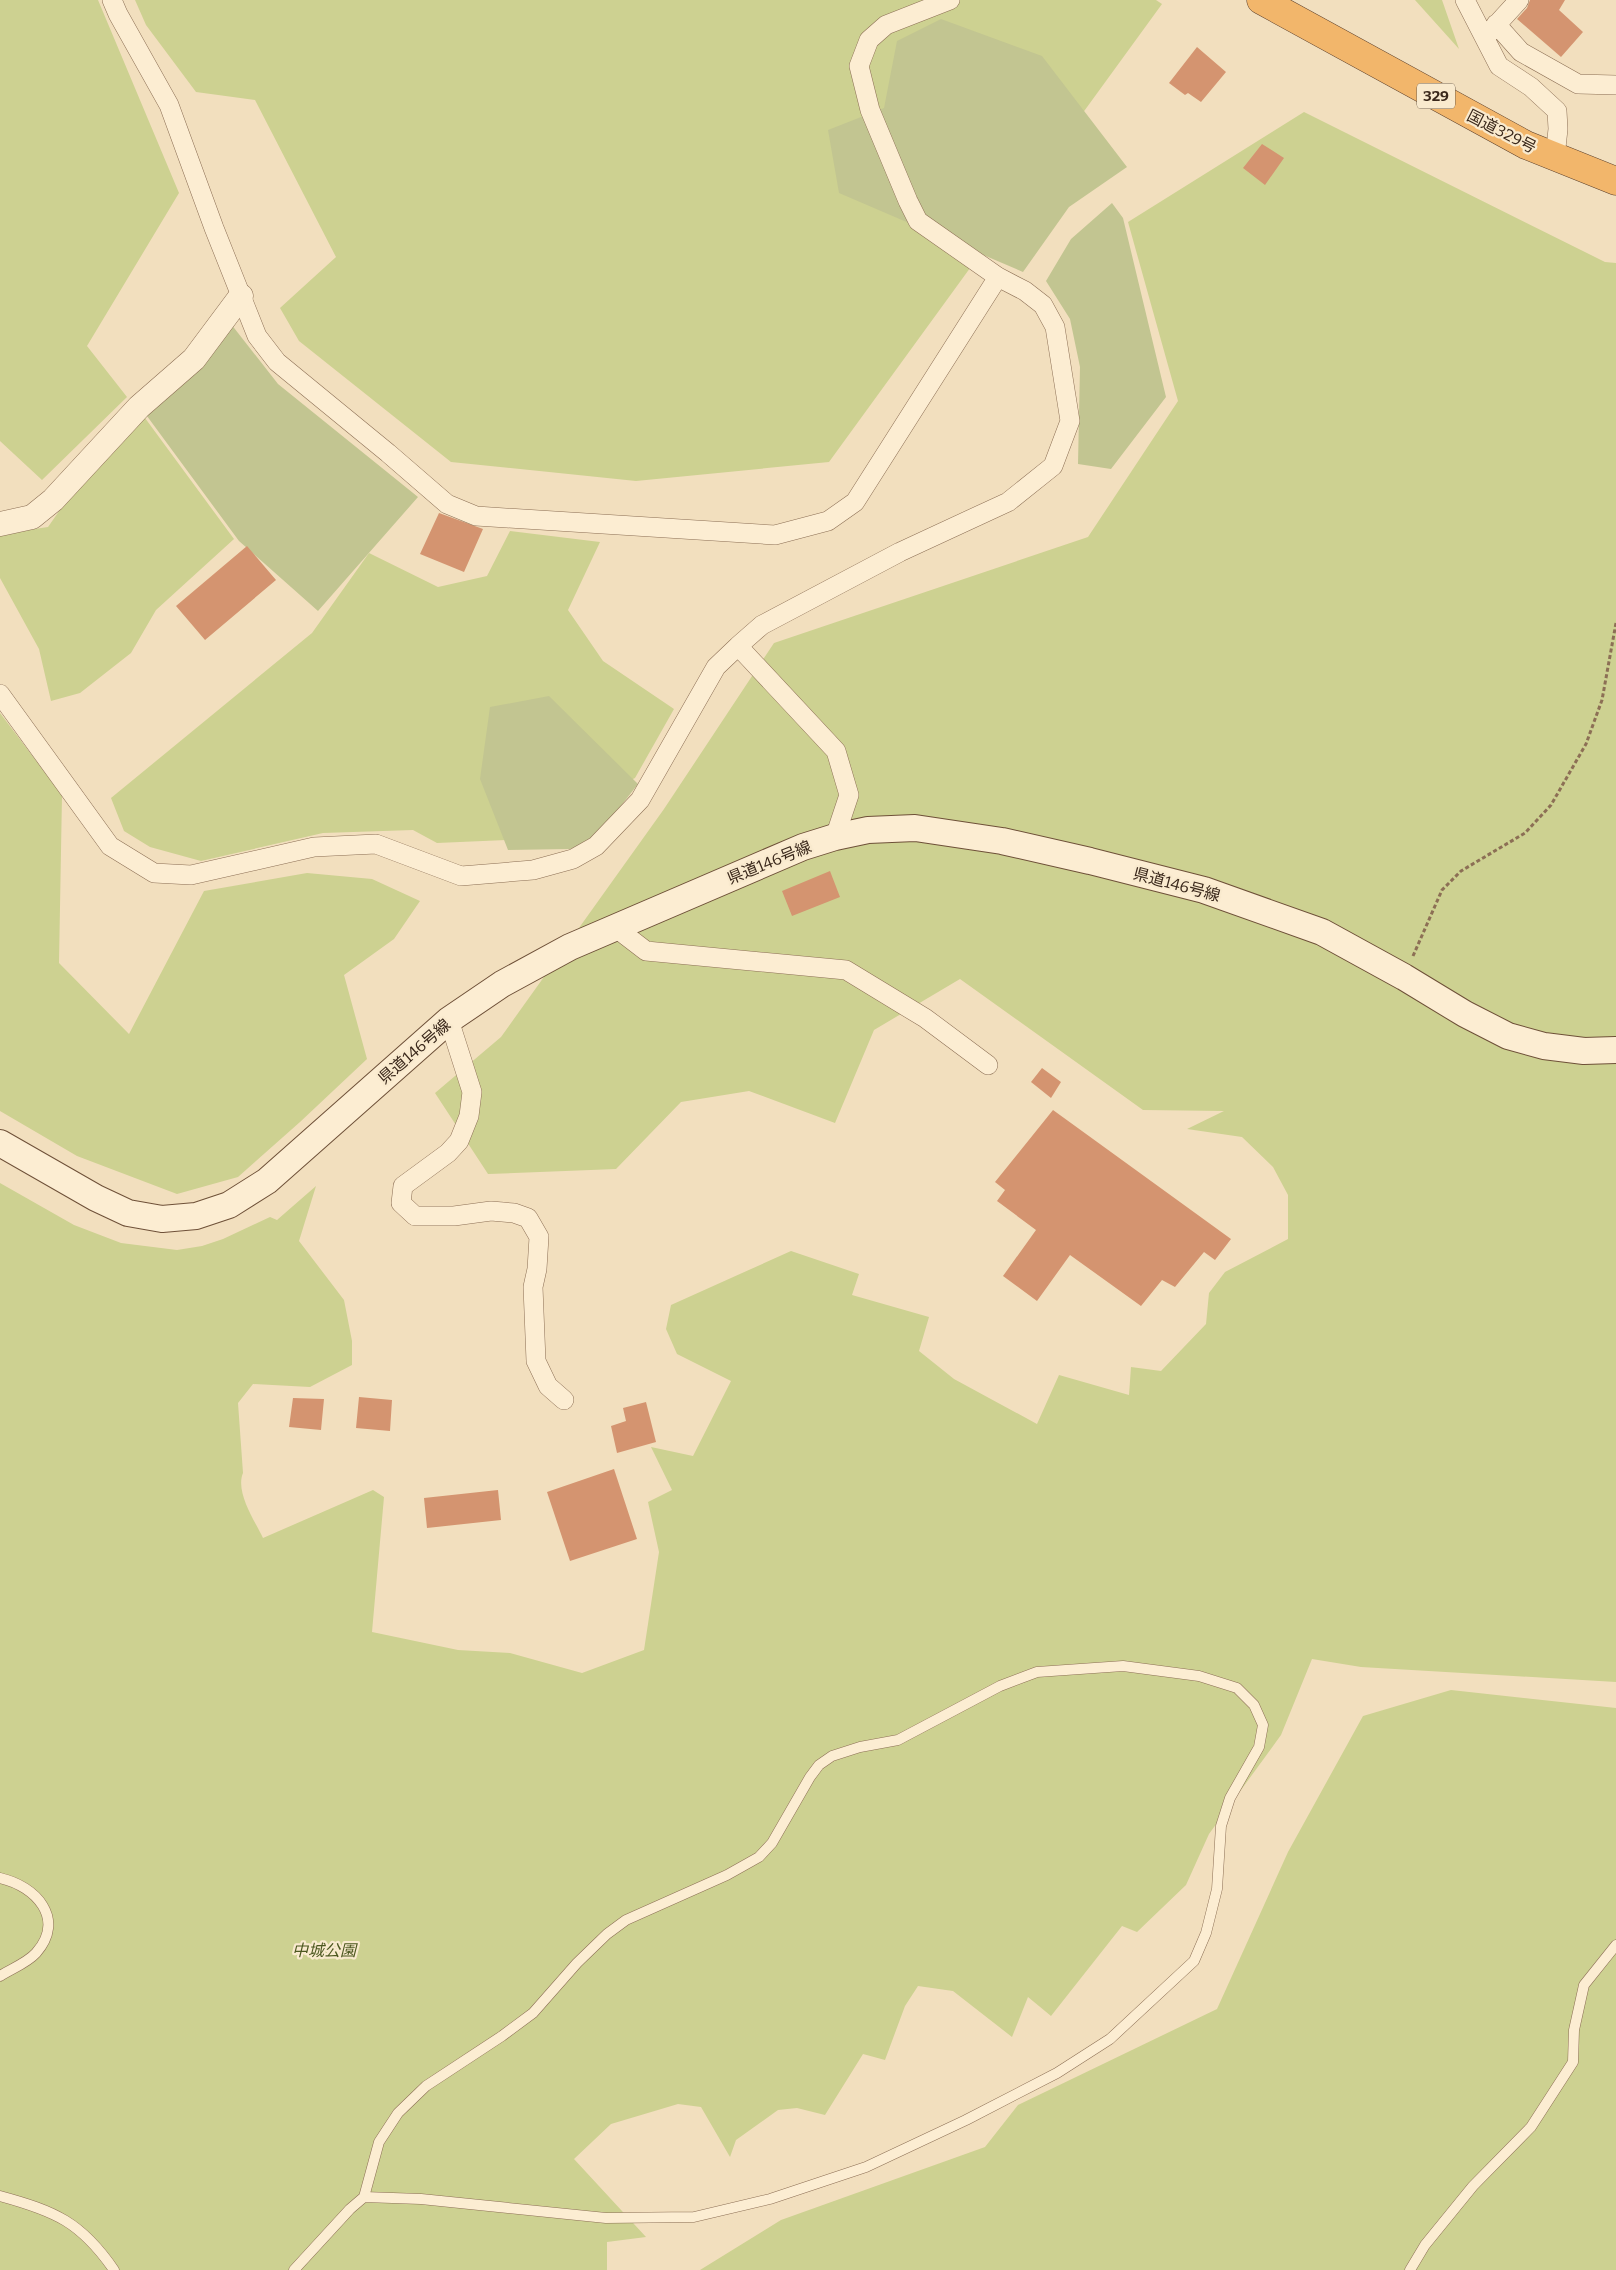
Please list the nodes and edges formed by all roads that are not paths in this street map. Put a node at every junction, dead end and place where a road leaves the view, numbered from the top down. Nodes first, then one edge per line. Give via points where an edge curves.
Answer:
1 (112, 0) edge
2 (950, 0) edge
3 (1261, 0) edge
4 (1465, 0) edge
5 (1519, 0) edge
6 (1496, 24) junction
7 (1484, 39) junction
8 (1616, 85) edge
9 (1555, 157) junction
10 (1616, 181) edge
11 (998, 277) junction
12 (242, 296) junction
13 (0, 524) edge
14 (738, 646) junction
15 (0, 694) edge
16 (835, 837) junction
17 (616, 928) junction
18 (449, 1020) junction
19 (1616, 1050) edge
20 (988, 1065) dead end
21 (0, 1143) edge
22 (564, 1400) dead end
23 (0, 1878) edge
24 (1616, 1945) edge
25 (0, 1976) edge
26 (0, 2196) edge
27 (364, 2197) junction
28 (114, 2270) edge
29 (294, 2270) edge
30 (1410, 2270) edge

1 - 12 street via 169,105
2 - 11 street via 886,25 869,40 859,66 870,110 918,221
3 - 9 highway, 国道329号 / 329 via 1526,145
4 - 7 street
5 - 6 street
6 - 7 street
6 - 8 street via 1521,52 1578,84
7 - 9 street via 1499,66 1531,87 1557,111
9 - 10 highway, 国道329号 / 329
11 - 12 street via 855,502 828,521 775,535 476,516 447,504 277,362 258,336
11 - 14 street via 1043,305 1055,327 1070,421 1053,466 1008,502 900,552 762,625
12 - 13 street via 194,360 139,407 53,500 32,517
14 - 15 street via 716,666 640,800 596,846 573,859 533,870 461,876 376,844 314,847 191,875 154,873 110,846
14 - 16 street via 836,751 849,795
16 - 17 main road, 県道146号線 via 803,847
16 - 19 main road, 県道146号線 via 868,830 915,828 1002,841 1204,890 1322,932 1508,1036 1544,1046 1584,1051
17 - 18 main road, 県道146号線 via 570,947 502,984
17 - 20 street via 646,951 846,970 926,1018
18 - 21 main road, 県道146号線 via 267,1181 229,1205 196,1216 162,1218 128,1213
18 - 22 street via 472,1092 469,1116 459,1140 448,1153 403,1186 401,1203 415,1216 491,1212 514,1213 528,1218 539,1237 533,1287 536,1361 548,1386
23 - 25 lane via 12,1880 35,1895 48,1914 48,1936 35,1954
24 - 30 lane via 1584,1985 1574,2030 1573,2062 1531,2127 1473,2186
26 - 28 lane via 67,2220 97,2246
27 - 27 lane via 421,2198 606,2218 694,2217 770,2199 866,2167 1057,2073 1110,2039 1194,1961 1206,1933 1218,1889 1221,1826 1230,1798 1259,1747 1263,1726 1254,1705 1237,1688 1199,1676 1124,1666 1037,1672 1000,1686 898,1740 832,1756 810,1777 772,1843 759,1857 727,1875 626,1920 577,1963 533,2013 426,2086 398,2113 379,2142
27 - 29 lane

